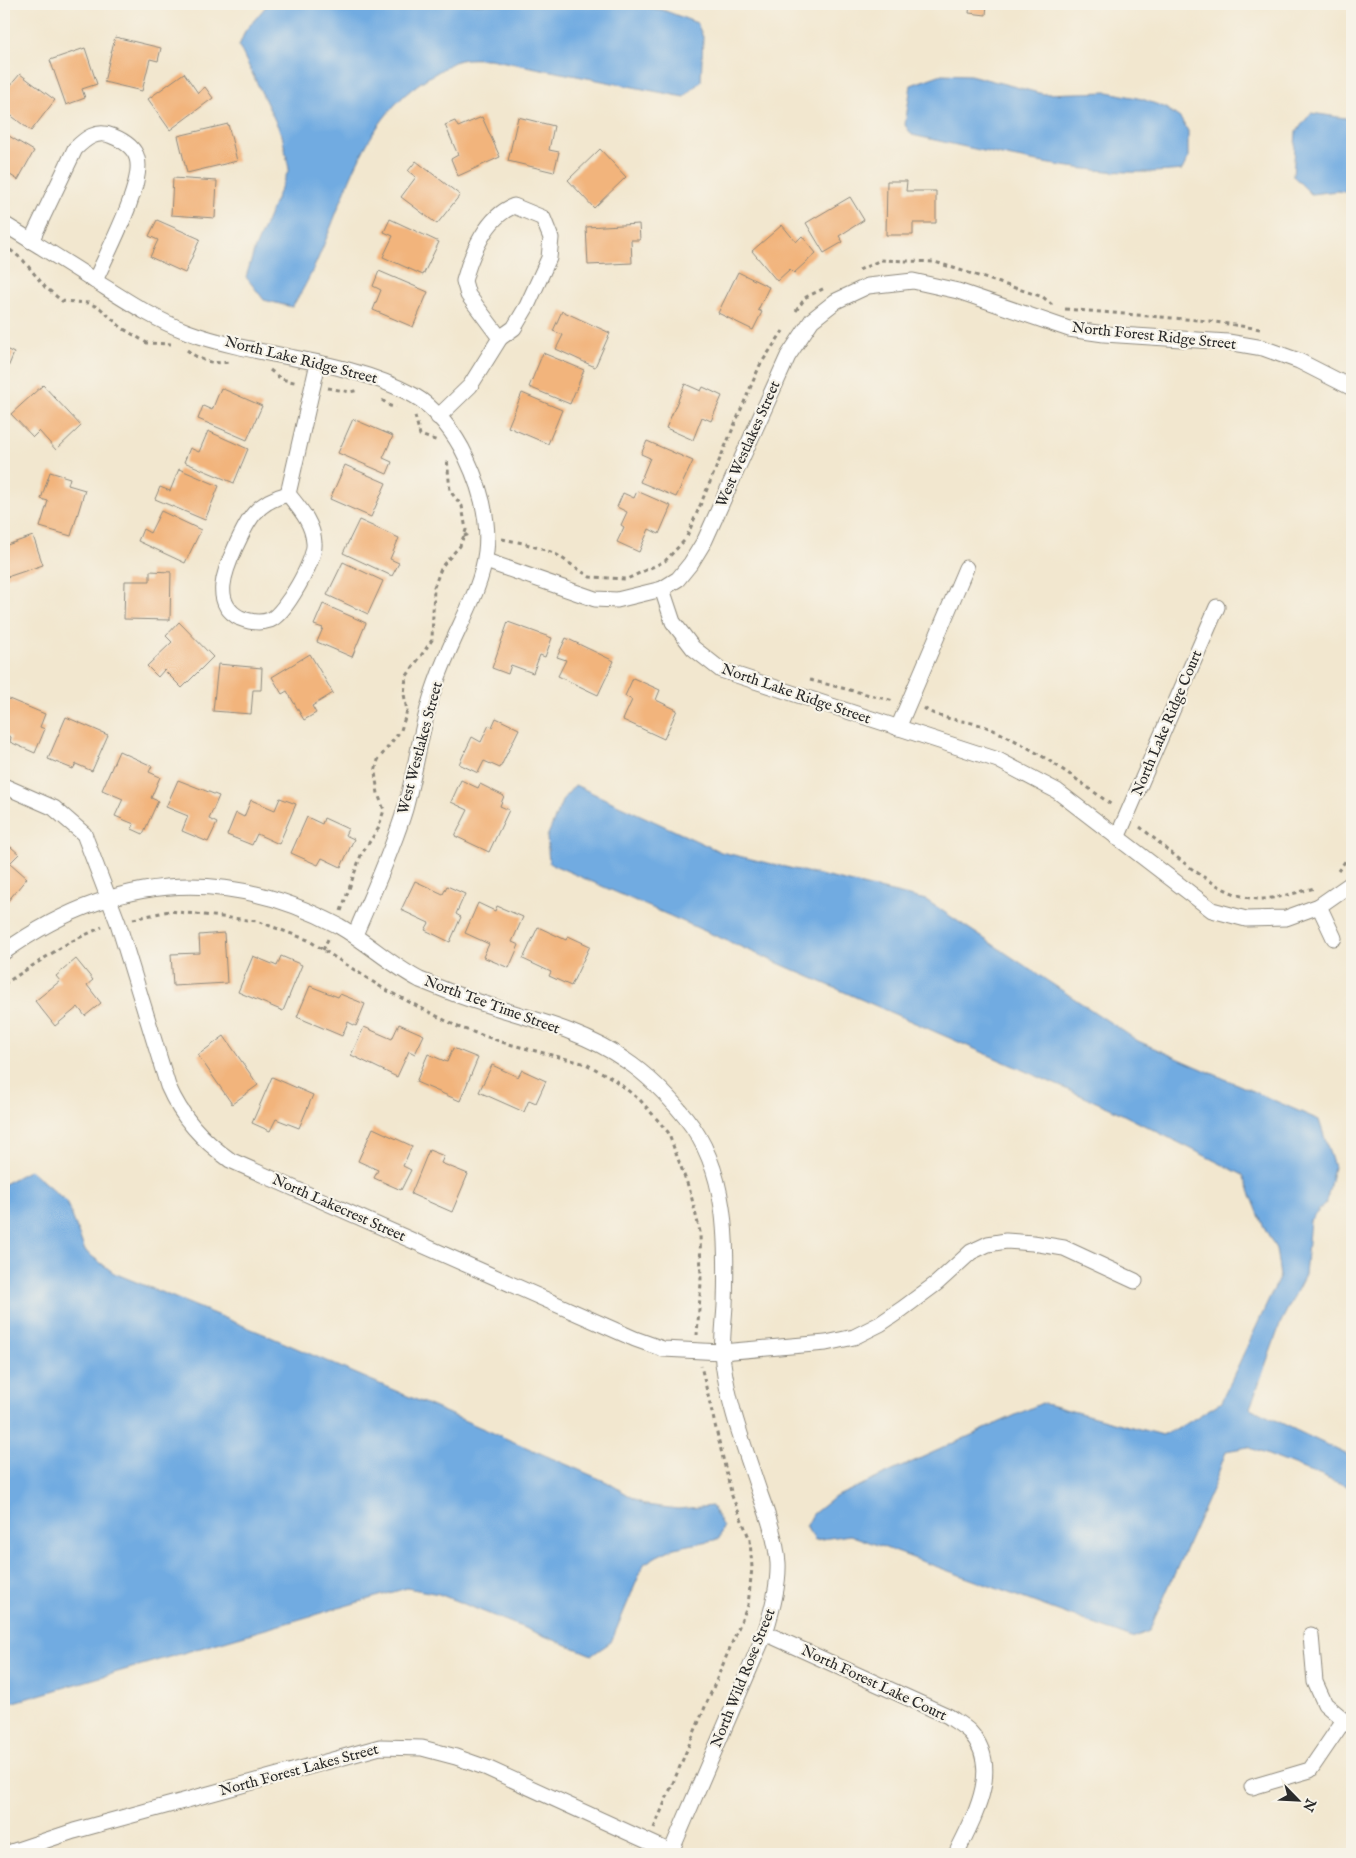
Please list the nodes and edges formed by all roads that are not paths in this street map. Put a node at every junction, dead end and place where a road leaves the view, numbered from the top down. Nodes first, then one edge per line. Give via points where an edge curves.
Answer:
1 (4, 224) edge
2 (31, 241) junction
3 (95, 281) junction
4 (836, 301) joint
5 (500, 338) junction
6 (318, 363) junction
7 (1352, 388) edge
8 (438, 417) junction
9 (288, 494) junction
10 (486, 561) junction
11 (966, 568) dead end
12 (662, 588) junction
13 (1217, 607) dead end
14 (898, 728) junction
15 (4, 786) edge
16 (1117, 838) junction
17 (1352, 883) edge
18 (108, 900) junction
19 (1319, 906) junction
20 (355, 935) junction
21 (1334, 938) dead end
22 (4, 952) edge
23 (1135, 1280) dead end
24 (722, 1352) junction
25 (765, 1633) junction
26 (1311, 1635) dead end
27 (1348, 1723) edge
28 (1252, 1787) dead end
29 (670, 1853) edge
30 (5, 1854) edge
31 (956, 1854) edge

1 - 2 street, North Lake Ridge Street
2 - 3 street, North Lake Ridge Street
2 - 3 street via 75,149 82,141 94,134 109,134 125,142 137,157 139,173
3 - 6 street, North Lake Ridge Street via 137,309 188,332
4 - 7 street, North Forest Ridge Street via 868,286 913,281 958,291 1069,329 1228,342 1263,348 1299,361
4 - 12 street, West Westlakes Street via 812,320 788,356 705,540 678,579
5 - 5 street via 514,328 527,306 549,258 551,244 543,218 514,206 497,215 486,229 464,281 468,295
5 - 8 street via 470,386
6 - 8 street, North Lake Ridge Street via 388,382 416,397
6 - 9 street
8 - 10 street, North Lake Ridge Street via 459,442 475,475 487,516
9 - 9 street via 262,504 250,517 224,572 222,588 225,603 234,615 248,621 271,620 284,609 315,545 305,515
10 - 12 street via 595,599 616,600
10 - 20 street, West Westlakes Street via 480,584 430,698 404,810
11 - 14 street
12 - 14 street, North Lake Ridge Street via 674,622 693,648 721,670
13 - 16 street, North Lake Ridge Court
14 - 16 street, North Lake Ridge Street via 998,760 1028,774 1057,791
15 - 18 street, North Lakecrest Street via 54,808 84,834
16 - 19 street, North Lake Ridge Street via 1212,910 1246,919 1286,918
17 - 19 street, North Lake Ridge Street
18 - 20 street, North Tee Time Street via 169,885 204,885 283,900
18 - 22 street, North Tee Time Street via 68,914
18 - 24 street, North Lakecrest Street via 168,1086 177,1106 207,1144 230,1160 635,1338 663,1349
19 - 21 street
20 - 24 street, North Tee Time Street via 420,980 584,1037 625,1059 655,1084 688,1120 705,1150 722,1198 726,1248
23 - 24 street, North Lakecrest Street via 1064,1248 1033,1243 988,1244 971,1252 887,1319 854,1337 826,1343
24 - 25 street, North Wild Rose Street via 730,1400 773,1531 778,1565 774,1606
25 - 29 street, North Wild Rose Street
25 - 31 street, North Forest Lake Court via 948,1716 970,1733 984,1759 982,1794
26 - 27 street via 1315,1682 1325,1704
27 - 28 street via 1310,1770
29 - 30 street, North Forest Lakes Street via 456,1757 422,1748 380,1747 74,1831

